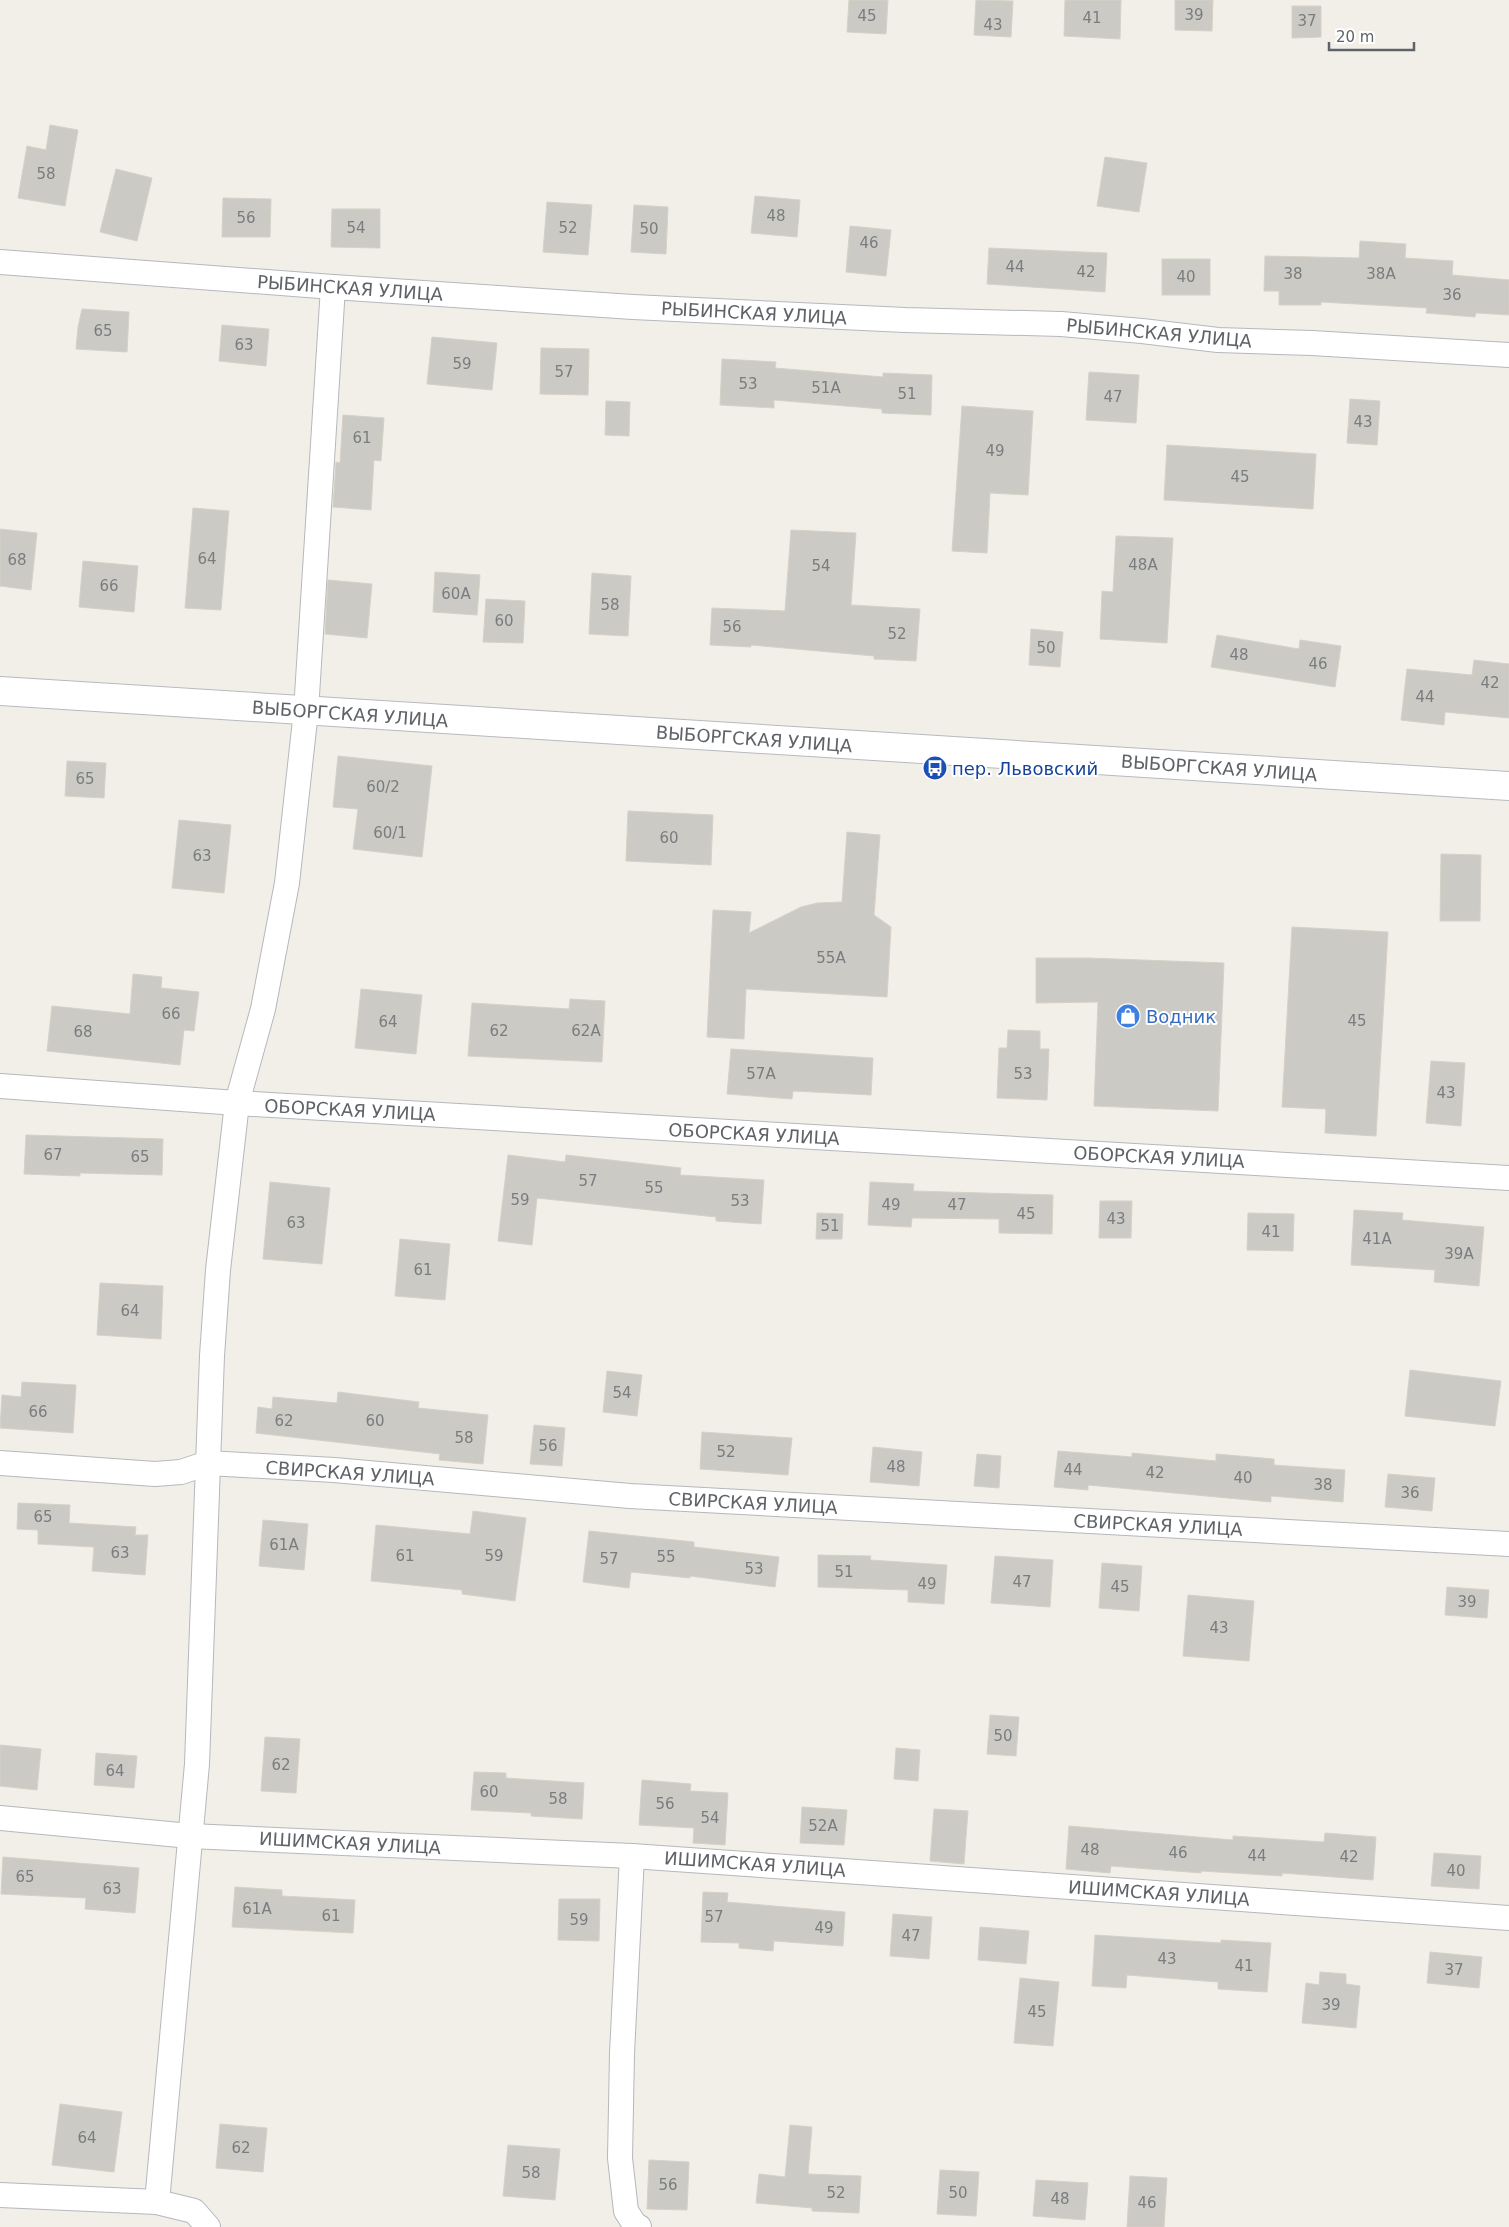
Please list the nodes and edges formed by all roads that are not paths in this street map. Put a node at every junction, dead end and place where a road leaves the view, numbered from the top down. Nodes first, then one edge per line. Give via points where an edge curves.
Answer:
1 (0, 262) edge
2 (333, 287) junction
3 (1509, 356) edge
4 (0, 691) edge
5 (306, 711) junction
6 (1509, 786) edge
7 (0, 1086) edge
8 (237, 1103) junction
9 (1509, 1178) edge
10 (208, 1463) junction
11 (0, 1464) edge
12 (1509, 1544) edge
13 (0, 1818) edge
14 (190, 1836) junction
15 (632, 1856) junction
16 (1509, 1918) edge
17 (0, 2195) edge
18 (157, 2202) junction
19 (633, 2219) edge
20 (208, 2227) edge

1 - 2 street, РЫБИНСКАЯ УЛИЦА
2 - 3 street, РЫБИНСКАЯ УЛИЦА via 643,307 1061,324 1218,340
2 - 5 street
4 - 5 street, ВЫБОРГСКАЯ УЛИЦА
5 - 6 street, ВЫБОРГСКАЯ УЛИЦА
5 - 8 street via 287,883 264,1009
7 - 8 street, ОБОРСКАЯ УЛИЦА
8 - 9 street, ОБОРСКАЯ УЛИЦА
8 - 10 street via 218,1270
10 - 11 street, СВИРСКАЯ УЛИЦА via 181,1472 154,1474
10 - 12 street, СВИРСКАЯ УЛИЦА via 334,1470 630,1496
10 - 14 street via 197,1764
13 - 14 street, ИШИМСКАЯ УЛИЦА
14 - 15 street, ИШИМСКАЯ УЛИЦА
14 - 18 street
15 - 16 street, ИШИМСКАЯ УЛИЦА
15 - 19 street via 620,2158
17 - 18 street
18 - 20 street via 194,2211

